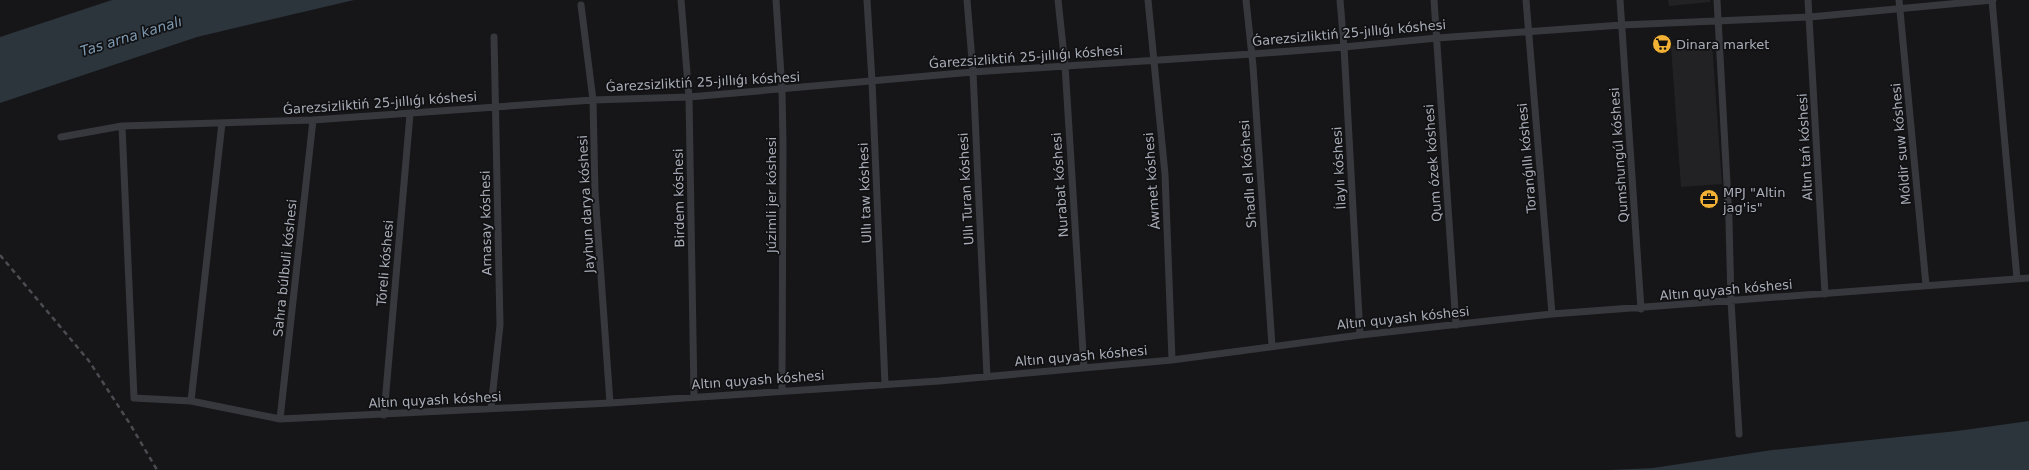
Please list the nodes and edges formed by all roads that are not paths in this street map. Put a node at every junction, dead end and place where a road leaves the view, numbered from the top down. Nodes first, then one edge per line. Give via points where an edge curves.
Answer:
1 (681, 0) edge
2 (776, 0) edge
3 (867, 0) edge
4 (967, 0) edge
5 (1058, 0) edge
6 (1148, 0) edge
7 (1246, 0) edge
8 (1340, 0) edge
9 (1434, 0) edge
10 (1526, 0) edge
11 (1620, 0) edge
12 (1717, 0) edge
13 (1808, 0) edge
14 (1899, 0) edge
15 (1992, 0) edge
16 (581, 4) dead end
17 (1900, 9) junction
18 (1810, 16) junction
19 (1719, 21) junction
20 (1622, 25) junction
21 (1528, 32) junction
22 (494, 37) dead end
23 (1437, 38) junction
24 (1344, 47) junction
25 (1252, 54) junction
26 (1153, 60) junction
27 (1065, 65) junction
28 (973, 72) junction
29 (872, 81) junction
30 (782, 90) junction
31 (689, 97) junction
32 (593, 100) junction
33 (496, 107) junction
34 (410, 114) junction
35 (313, 120) junction
36 (222, 123) junction
37 (122, 126) junction
38 (61, 137) dead end
39 (2029, 278) edge
40 (2017, 279) junction
41 (1926, 285) junction
42 (1825, 294) junction
43 (1731, 301) junction
44 (1641, 309) junction
45 (1552, 314) junction
46 (1456, 325) junction
47 (1360, 335) junction
48 (1272, 346) junction
49 (1172, 360) junction
50 (1084, 368) junction
51 (988, 377) junction
52 (885, 384) junction
53 (782, 391) junction
54 (694, 396) junction
55 (190, 401) junction
56 (610, 403) junction
57 (491, 408) junction
58 (384, 415) junction
59 (280, 419) junction
60 (1739, 434) dead end

1 - 31 street, Birdem kóshesi
2 - 30 street, Júzimli jer kóshesi
3 - 29 street, Ullı taw kóshesi
4 - 28 street, Ullı Turan kóshesi
5 - 27 street, Nurabat kóshesi
6 - 26 street, Áwmet kóshesi
7 - 25 street, Shadlı el kóshesi
8 - 24 street, Ílaylı kóshesi
9 - 23 street, Qum ózek kóshesi
10 - 21 street, Toranǵıllı kóshesi
11 - 20 street, Qumshungúl kóshesi
12 - 19 street
13 - 18 street, Altın tań kóshesi
14 - 17 street, Móldir suw kóshesi
15 - 17 street, Ǵarezsizliktiń 25-jıllıǵı kóshesi
15 - 40 street
16 - 32 street, Jayhun darya kóshesi
17 - 18 street, Ǵarezsizliktiń 25-jıllıǵı kóshesi
17 - 41 street, Móldir suw kóshesi
18 - 19 street, Ǵarezsizliktiń 25-jıllıǵı kóshesi
18 - 42 street, Altın tań kóshesi
19 - 20 street, Ǵarezsizliktiń 25-jıllıǵı kóshesi
19 - 43 street
20 - 21 street, Ǵarezsizliktiń 25-jıllıǵı kóshesi
20 - 44 street, Qumshungúl kóshesi
21 - 23 street, Ǵarezsizliktiń 25-jıllıǵı kóshesi
21 - 45 street, Toranǵıllı kóshesi
22 - 33 street, Arnasay kóshesi
23 - 24 street, Ǵarezsizliktiń 25-jıllıǵı kóshesi
23 - 46 street, Qum ózek kóshesi
24 - 25 street, Ǵarezsizliktiń 25-jıllıǵı kóshesi
24 - 47 street, Ílaylı kóshesi
25 - 26 street, Ǵarezsizliktiń 25-jıllıǵı kóshesi
25 - 48 street, Shadlı el kóshesi
26 - 27 street, Ǵarezsizliktiń 25-jıllıǵı kóshesi
26 - 49 street, Áwmet kóshesi via 1165,174
27 - 28 street, Ǵarezsizliktiń 25-jıllıǵı kóshesi
27 - 50 street, Nurabat kóshesi
28 - 29 street, Ǵarezsizliktiń 25-jıllıǵı kóshesi
28 - 51 street, Ullı Turan kóshesi
29 - 30 street, Ǵarezsizliktiń 25-jıllıǵı kóshesi
29 - 52 street, Ullı taw kóshesi
30 - 31 street, Ǵarezsizliktiń 25-jıllıǵı kóshesi
30 - 53 street, Júzimli jer kóshesi
31 - 32 street, Ǵarezsizliktiń 25-jıllıǵı kóshesi
31 - 54 street, Birdem kóshesi
32 - 33 street, Ǵarezsizliktiń 25-jıllıǵı kóshesi
32 - 56 street, Jayhun darya kóshesi via 595,192
33 - 34 street, Ǵarezsizliktiń 25-jıllıǵı kóshesi
33 - 57 street, Arnasay kóshesi via 500,325
34 - 35 street, Ǵarezsizliktiń 25-jıllıǵı kóshesi
34 - 58 street, Tóreli kóshesi
35 - 36 street, Ǵarezsizliktiń 25-jıllıǵı kóshesi
35 - 59 street, Sahra búlbuli kóshesi
36 - 37 street, Ǵarezsizliktiń 25-jıllıǵı kóshesi
36 - 55 street
37 - 38 street, Ǵarezsizliktiń 25-jıllıǵı kóshesi
37 - 55 street, Altın quyash kóshesi via 134,398
39 - 40 street, Altın quyash kóshesi
40 - 41 street, Altın quyash kóshesi
41 - 42 street, Altın quyash kóshesi
42 - 43 street, Altın quyash kóshesi
43 - 44 street, Altın quyash kóshesi
43 - 60 street
44 - 45 street, Altın quyash kóshesi
45 - 46 street, Altın quyash kóshesi
46 - 47 street, Altın quyash kóshesi
47 - 48 street, Altın quyash kóshesi
48 - 49 street, Altın quyash kóshesi
49 - 50 street, Altın quyash kóshesi
50 - 51 street, Altın quyash kóshesi
51 - 52 street, Altın quyash kóshesi
52 - 53 street, Altın quyash kóshesi
53 - 54 street, Altın quyash kóshesi
54 - 56 street, Altın quyash kóshesi
55 - 59 street, Altın quyash kóshesi
56 - 57 street, Altın quyash kóshesi
57 - 58 street, Altın quyash kóshesi
58 - 59 street, Altın quyash kóshesi

